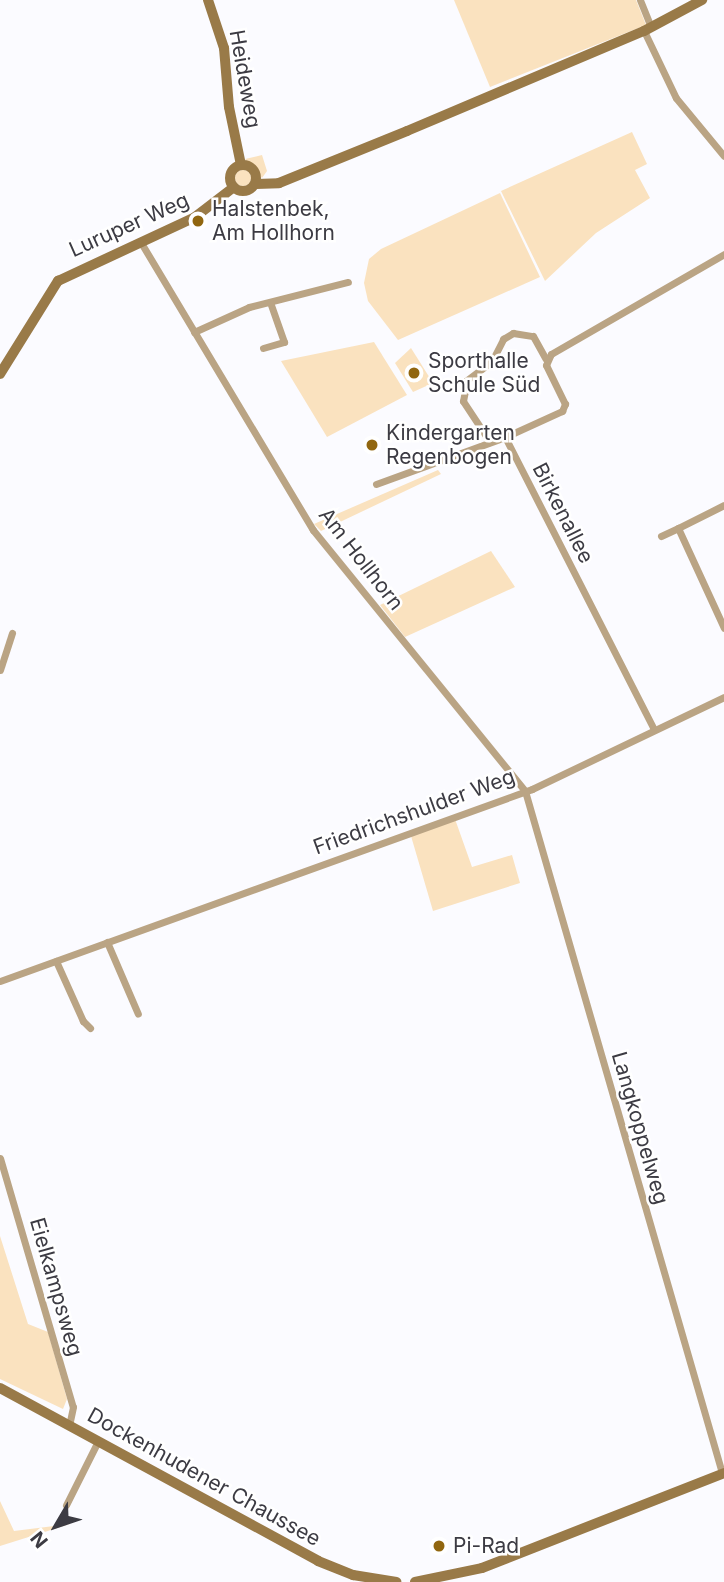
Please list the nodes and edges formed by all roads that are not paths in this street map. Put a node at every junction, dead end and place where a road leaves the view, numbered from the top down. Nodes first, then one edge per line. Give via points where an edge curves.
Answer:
1 (208, 0) edge
2 (640, 0) edge
3 (702, 0) edge
4 (648, 29) junction
5 (724, 156) edge
6 (241, 166) junction
7 (256, 184) junction
8 (234, 187) junction
9 (139, 240) junction
10 (724, 254) edge
11 (348, 282) dead end
12 (270, 302) junction
13 (194, 332) junction
14 (263, 348) dead end
15 (546, 359) junction
16 (0, 374) edge
17 (505, 437) junction
18 (490, 442) junction
19 (376, 484) dead end
20 (724, 505) edge
21 (678, 528) junction
22 (661, 536) dead end
23 (724, 628) edge
24 (12, 634) dead end
25 (0, 670) edge
26 (724, 697) edge
27 (654, 729) junction
28 (525, 791) junction
29 (107, 942) junction
30 (56, 961) junction
31 (0, 981) edge
32 (138, 1014) dead end
33 (90, 1028) dead end
34 (0, 1158) edge
35 (0, 1388) edge
36 (69, 1426) junction
37 (98, 1441) junction
38 (723, 1473) edge
39 (66, 1505) dead end
40 (396, 1582) edge
41 (415, 1582) edge

1 - 6 street, Heideweg via 224,48
2 - 4 street
3 - 4 street
4 - 5 street via 676,98
4 - 7 street via 279,183
6 - 7 street via 253,171
6 - 8 street via 231,174
7 - 8 street via 245,192
8 - 9 street, Luruper Weg via 201,214
9 - 13 street, Am Hollhorn
9 - 16 street, Luruper Weg via 58,281
10 - 15 street
11 - 12 street
12 - 13 street
12 - 14 street via 284,342
13 - 28 street, Am Hollhorn via 313,530
15 - 17 street via 565,404 562,411
15 - 18 street via 533,336 513,333 503,339 492,361 467,380 463,401
17 - 18 street
17 - 27 street, Birkenallee
18 - 19 street
20 - 21 street
21 - 22 street
21 - 23 street
24 - 25 street
26 - 27 street, Friedrichshulder Weg
27 - 28 street, Friedrichshulder Weg
28 - 29 street, Friedrichshulder Weg
28 - 38 street, Langkoppelweg
29 - 30 street, Friedrichshulder Weg
29 - 32 street
30 - 31 street, Friedrichshulder Weg
30 - 33 street
34 - 36 street, Eielkampsweg via 73,1407
35 - 36 street, Dockenhudener Chaussee
36 - 37 street, Dockenhudener Chaussee
37 - 39 street
37 - 40 street, Dockenhudener Chaussee via 327,1565
38 - 41 street via 482,1568

